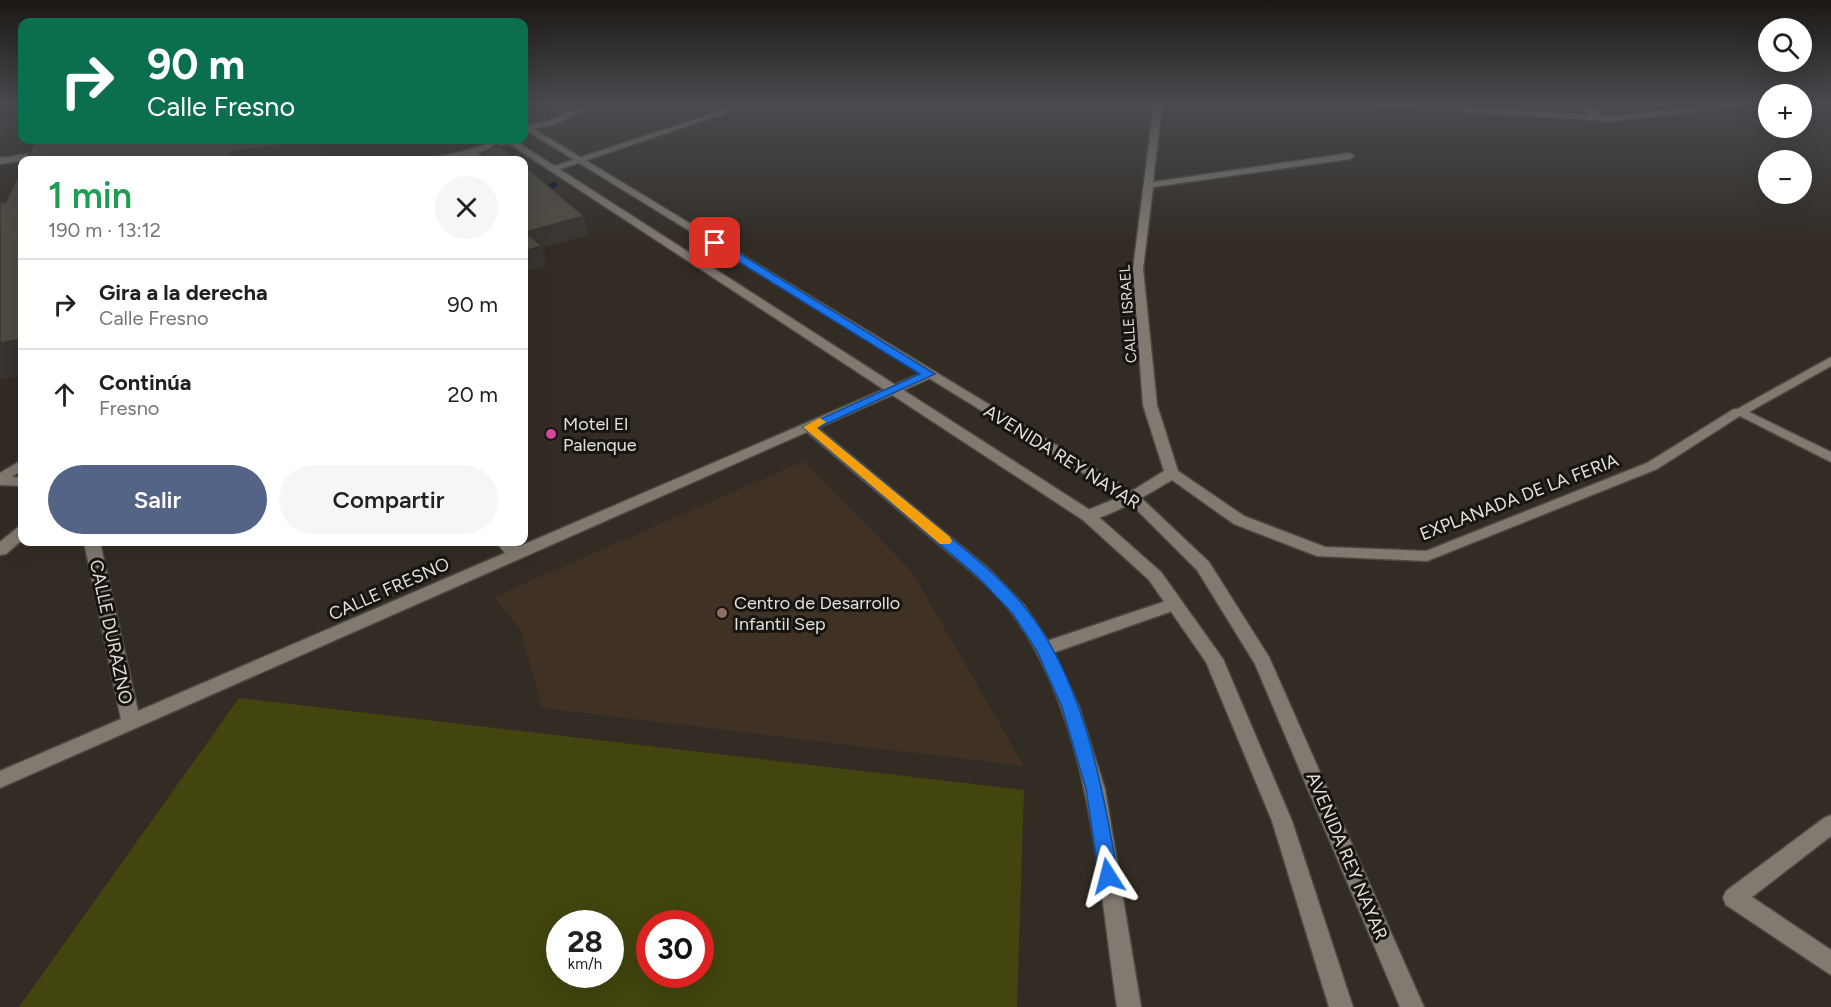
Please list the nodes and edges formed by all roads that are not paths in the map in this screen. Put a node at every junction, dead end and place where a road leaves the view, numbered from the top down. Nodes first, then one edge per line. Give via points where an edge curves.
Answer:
1 (475, 151) edge
2 (538, 151) edge
3 (558, 151) edge
4 (606, 151) edge
5 (1153, 151) edge
6 (56, 153) edge
7 (35, 156) edge
8 (461, 156) edge
9 (1350, 156) dead end
10 (18, 158) edge
11 (579, 160) junction
12 (0, 161) edge
13 (554, 168) junction
14 (1149, 185) junction
15 (1831, 361) edge
16 (929, 374) junction
17 (892, 390) junction
18 (1739, 412) junction
19 (809, 427) junction
20 (1831, 458) edge
21 (18, 467) edge
22 (1172, 473) junction
23 (0, 480) edge
24 (18, 482) edge
25 (1132, 497) junction
26 (1088, 516) junction
27 (18, 535) edge
28 (93, 546) edge
29 (508, 546) edge
30 (0, 550) edge
31 (516, 555) junction
32 (1175, 604) junction
33 (1044, 649) junction
34 (131, 723) junction
35 (0, 780) edge
36 (1831, 824) edge
37 (1831, 964) edge
38 (1129, 1007) edge
39 (1341, 1007) edge
40 (1412, 1007) edge

1 - 8 street
2 - 13 street, AVENIDA REY NAYAR
3 - 11 street, AVENIDA REY NAYAR
4 - 11 street
5 - 14 street, CALLE ISRAEL
6 - 7 street
9 - 14 street
10 - 12 street
11 - 13 street
11 - 16 street, AVENIDA REY NAYAR
13 - 17 street, AVENIDA REY NAYAR
14 - 22 street, CALLE ISRAEL via 1138,269 1150,405
15 - 18 street, EXPLANADA DE LA FERIA
16 - 17 street, CALLE FRESNO
16 - 25 street, AVENIDA REY NAYAR
17 - 19 street, CALLE FRESNO
17 - 26 street, AVENIDA REY NAYAR
18 - 20 street
18 - 22 street, EXPLANADA DE LA FERIA via 1652,466 1427,556 1323,552 1239,520
19 - 31 street, CALLE FRESNO
19 - 33 street via 983,573 1018,610
21 - 23 street
22 - 25 street
23 - 24 street
25 - 26 street
25 - 40 street, AVENIDA REY NAYAR via 1203,566 1263,662
26 - 32 street, AVENIDA REY NAYAR via 1155,576
27 - 30 street
28 - 34 street, CALLE DURAZNO
29 - 31 street
31 - 34 street, CALLE FRESNO
32 - 33 street
32 - 39 street, AVENIDA REY NAYAR via 1214,659 1282,820
33 - 38 street via 1070,707 1095,789
34 - 35 street, CALLE FRESNO
36 - 37 street via 1734,898

